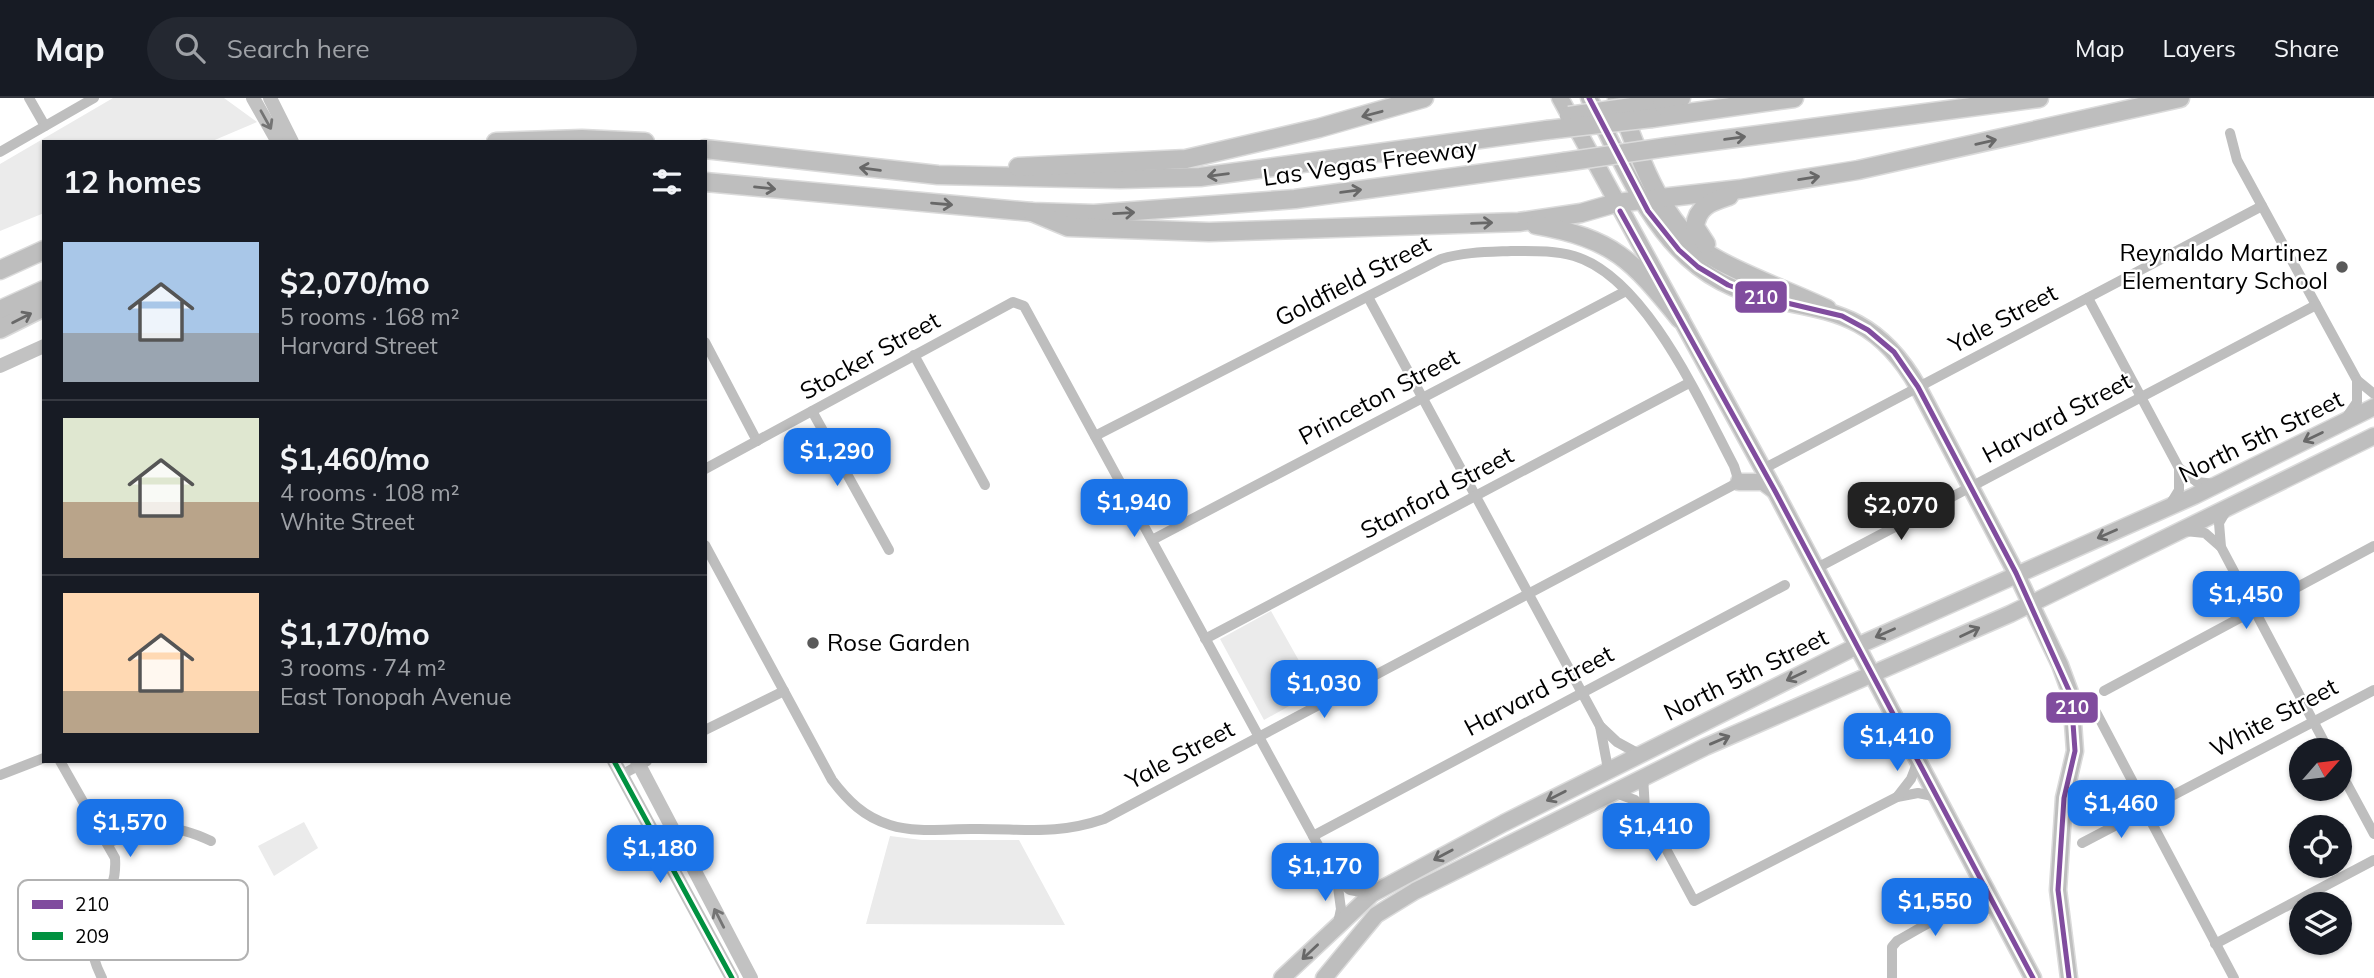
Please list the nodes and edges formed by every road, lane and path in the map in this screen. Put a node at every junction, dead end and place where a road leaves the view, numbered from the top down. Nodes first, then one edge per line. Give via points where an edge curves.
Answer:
1 (29, 98) edge
2 (94, 98) edge
3 (253, 98) edge
4 (270, 98) edge
5 (1424, 98) edge
6 (1560, 98) edge
7 (1589, 98) edge
8 (1617, 98) edge
9 (1681, 98) edge
10 (1794, 98) edge
11 (2039, 98) edge
12 (2180, 98) edge
13 (1648, 111) junction
14 (45, 126) junction
15 (2230, 133) dead end
16 (277, 140) edge
17 (291, 140) edge
18 (539, 140) edge
19 (614, 140) edge
20 (707, 149) edge
21 (0, 152) edge
22 (938, 175) junction
23 (707, 182) edge
24 (1741, 189) junction
25 (1652, 199) junction
26 (1616, 203) junction
27 (2262, 206) junction
28 (1032, 212) junction
29 (1519, 222) junction
30 (42, 251) edge
31 (1736, 268) junction
32 (0, 270) edge
33 (1626, 290) junction
34 (42, 291) edge
35 (1368, 297) junction
36 (2088, 298) junction
37 (2316, 306) junction
38 (42, 308) edge
39 (1827, 309) junction
40 (0, 310) edge
41 (1680, 319) junction
42 (0, 329) edge
43 (707, 346) edge
44 (42, 347) edge
45 (914, 355) junction
46 (0, 366) edge
47 (2357, 380) junction
48 (1689, 383) junction
49 (1918, 387) junction
50 (2374, 394) edge
51 (1422, 398) junction
52 (2141, 398) junction
53 (2374, 407) edge
54 (812, 411) junction
55 (2341, 424) junction
56 (1095, 436) junction
57 (2374, 436) edge
58 (757, 441) junction
59 (2374, 446) edge
60 (2347, 450) junction
61 (707, 468) edge
62 (2179, 468) junction
63 (1763, 469) junction
64 (1739, 482) junction
65 (2218, 484) junction
66 (985, 485) dead end
67 (1971, 488) junction
68 (1775, 491) junction
69 (1475, 497) junction
70 (2232, 506) junction
71 (2167, 507) junction
72 (2177, 531) junction
73 (1152, 540) junction
74 (2374, 546) edge
75 (2221, 547) junction
76 (707, 549) edge
77 (889, 550) dead end
78 (1817, 568) junction
79 (2017, 573) junction
80 (1785, 585) dead end
81 (1528, 596) junction
82 (2030, 604) junction
83 (2254, 609) junction
84 (1205, 639) junction
85 (1857, 646) junction
86 (1872, 676) junction
87 (2374, 690) edge
88 (784, 691) junction
89 (2104, 691) dead end
90 (1581, 692) junction
91 (2096, 712) dead end
92 (2313, 722) junction
93 (1600, 726) junction
94 (707, 729) edge
95 (1259, 737) junction
96 (2322, 738) edge
97 (1639, 754) junction
98 (42, 759) edge
99 (1918, 761) junction
100 (61, 763) edge
101 (636, 766) edge
102 (1608, 769) junction
103 (0, 775) edge
104 (1643, 776) junction
105 (1613, 792) junction
106 (2352, 793) edge
107 (1897, 797) junction
108 (1938, 797) junction
109 (2146, 809) junction
110 (1645, 810) junction
111 (1504, 823) junction
112 (2374, 834) edge
113 (1313, 836) junction
114 (211, 841) dead end
115 (107, 843) junction
116 (2082, 843) dead end
117 (1502, 848) junction
118 (2374, 860) edge
119 (1978, 874) junction
120 (114, 880) edge
121 (1337, 880) junction
122 (1373, 894) junction
123 (1959, 908) junction
124 (1998, 910) junction
125 (1338, 926) junction
126 (2215, 944) junction
127 (93, 960) edge
128 (102, 978) edge
129 (732, 978) edge
130 (751, 978) edge
131 (1282, 978) edge
132 (1324, 978) edge
133 (1892, 978) edge
134 (2032, 978) edge
135 (2069, 978) edge
136 (2234, 978) edge

1 - 14 street
2 - 14 street
3 -> 16 main road
4 - 17 main road
5 -> 22 highway via 1186,159 1062,163
6 - 26 main road
7 - 25 main road
8 - 25 highway
9 - 13 highway
10 - 13 highway, Las Vegas Freeway
28 -> 11 highway, Las Vegas Freeway, bridge via 1197,209 1295,199
24 -> 12 highway via 1858,170
13 -> 22 highway, Las Vegas Freeway, bridge via 1200,177
14 - 21 street
15 - 27 street via 2237,160
18 - 19 highway
22 -> 20 highway, Las Vegas Freeway
23 -> 28 highway, Las Vegas Freeway
24 - 25 highway
24 - 31 highway via 1705,206 1695,221 1703,240
25 - 26 highway
25 - 31 highway via 1716,259
25 - 39 main road via 1665,237 1714,277 1758,295
26 - 29 highway
26 - 41 main road
27 - 36 street, Yale Street
27 - 37 street
28 -> 29 highway via 1068,227 1209,232
29 - 41 highway via 1573,231 1614,249 1643,273
30 - 32 highway
31 - 39 highway
33 - 35 street, Goldfield Street via 1577,257 1548,250 1499,251 1455,254
33 - 48 street, Goldfield Street via 1671,349
33 - 51 street, Princeton Street
34 - 40 highway
35 - 51 street
35 - 56 street, Goldfield Street
36 - 49 street, Yale Street
36 - 52 street
37 - 47 street
37 - 52 street, Harvard Street
42 -> 38 highway
39 - 49 main road via 1853,320 1887,344
41 - 63 main road
43 - 58 street
44 - 46 main road
45 - 54 street, Stocker Street
45 - 56 street, Stocker Street via 1019,302
45 - 66 street
47 - 50 street
47 - 55 street via 2355,406
48 - 64 street, Goldfield Street
48 - 69 street, Stanford Street
49 - 63 street, Yale Street
49 - 67 main road
51 - 69 street
51 - 73 street, Princeton Street
52 - 62 street
52 - 67 street, Harvard Street
53 - 55 main road, North 5th Street
54 - 58 street, Stocker Street
54 - 77 street
55 -> 65 main road, North 5th Street
56 - 73 street
57 - 60 main road, North 5th Street
58 - 61 street, Stocker Street
59 - 60 main road
60 - 70 main road, North 5th Street
62 - 65 street via 2197,482
62 - 71 street via 2179,490
63 - 68 main road
64 - 68 main road via 1763,482
64 - 81 street, Yale Street
65 - 71 main road, North 5th Street
67 - 78 street, Harvard Street
67 - 79 main road
68 - 78 main road
69 - 81 street
69 - 84 street, Stanford Street
70 - 72 main road, North 5th Street
70 - 75 street via 2219,523
71 -> 79 main road, North 5th Street
72 - 75 street via 2205,533
72 - 82 main road, North 5th Street
73 - 84 street
74 - 83 street
75 - 83 street
76 - 88 street
78 - 85 main road
79 - 82 main road
79 -> 85 main road, North 5th Street
80 - 90 street, Harvard Street
81 - 90 street
81 - 95 street, Yale Street
86 -> 82 main road, North 5th Street
82 - 135 main road via 2060,665 2075,722 2075,751 2062,817 2059,890
83 - 89 street
83 - 92 street
84 - 95 street
85 - 86 main road
85 -> 97 main road, North 5th Street
86 - 99 main road
104 -> 86 main road, North 5th Street
87 - 92 street, White Street
88 - 94 street
88 - 95 street, Yale Street via 832,780 852,805 876,820 902,828 1036,832 1076,828 1104,819
90 - 93 street
90 - 113 street, Harvard Street
91 - 109 street
92 - 96 street
92 - 109 street, White Street
93 - 97 street via 1616,742
93 - 102 street
95 - 113 street
97 - 102 main road, North 5th Street
98 - 103 street
99 - 107 street
99 - 108 main road
100 - 115 street
101 - 129 main road
130 -> 101 main road
102 -> 111 main road, North 5th Street
104 - 105 main road, North 5th Street
104 - 110 street
105 - 110 street via 1635,800
105 - 117 main road, North 5th Street
106 - 112 street
107 - 108 street via 1918,793
107 - 110 street via 1694,901
108 - 119 main road
109 - 116 street, White Street
109 - 126 street
111 - 117 main road
111 -> 122 main road, North 5th Street
113 - 121 street
114 - 115 street via 186,829 168,827 140,829
115 - 120 street via 115,858
117 - 132 main road, North 5th Street via 1385,909 1359,933
118 - 126 street
119 - 123 street
119 - 124 main road
121 - 122 street via 1350,890
121 - 125 street
122 - 125 main road, North 5th Street
123 - 124 street
123 - 133 street via 1897,941 1892,947
124 - 134 main road
125 -> 131 main road, North 5th Street
126 - 136 street
127 - 128 street

